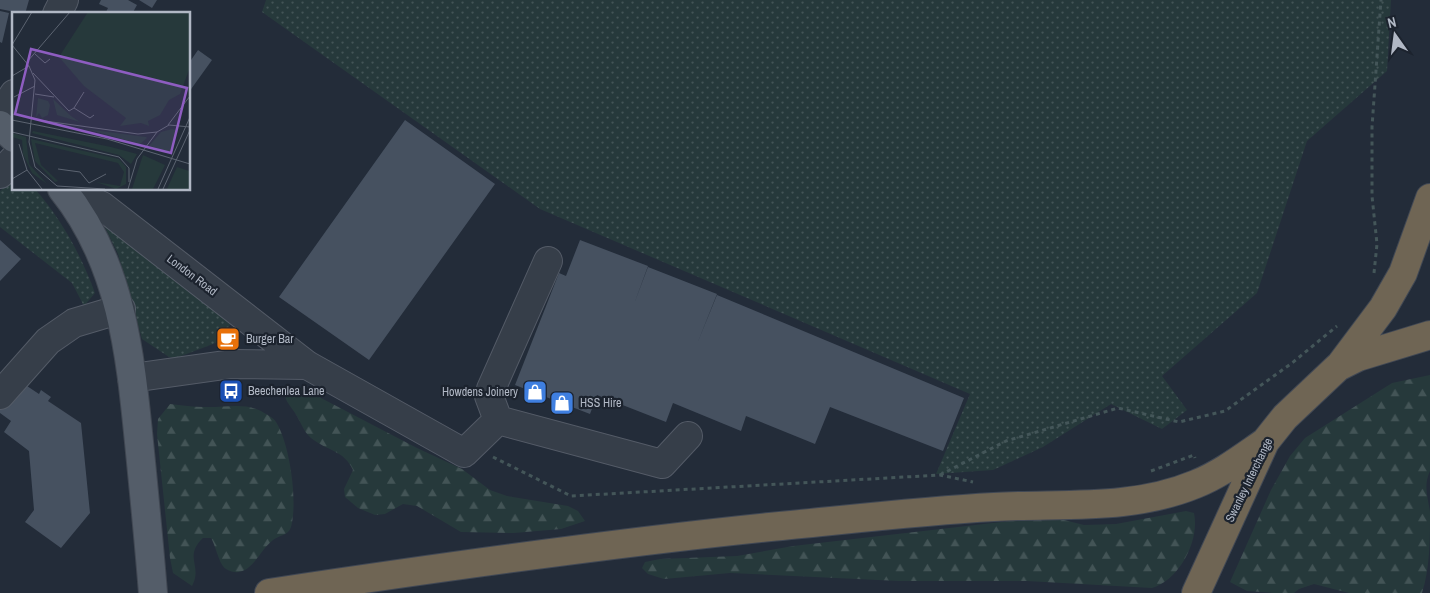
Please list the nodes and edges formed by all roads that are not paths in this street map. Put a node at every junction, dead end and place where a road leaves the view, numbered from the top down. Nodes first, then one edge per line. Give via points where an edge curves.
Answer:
1 (64, 0) edge
2 (58, 12) edge
3 (12, 97) edge
4 (0, 115) edge
5 (0, 125) edge
6 (12, 136) edge
7 (12, 161) edge
8 (0, 174) edge
9 (67, 194) edge
10 (1430, 198) edge
11 (548, 261) dead end
12 (120, 309) junction
13 (1430, 335) edge
14 (307, 365) junction
15 (1338, 367) junction
16 (132, 378) junction
17 (0, 395) edge
18 (498, 420) junction
19 (688, 436) dead end
20 (1265, 442) junction
21 (1200, 585) edge
22 (153, 593) edge
23 (269, 593) edge

1 - 2 street
3 - 4 street
5 - 6 main road
7 - 8 street
9 - 12 main road, London Road via 93,234
9 - 14 street, London Road via 102,206
10 - 15 highway via 1403,273 1383,308
11 - 18 street via 491,389 489,396
12 - 16 main road, London Road
12 - 17 street via 74,323 48,341
13 - 15 highway, Swanley Interchange via 1358,357
14 - 16 street, London Road via 232,364
14 - 18 street, London Road via 464,453
15 - 20 highway, Swanley Interchange via 1285,417
16 - 22 main road, London Road
18 - 19 street via 662,464
20 - 21 highway, Swanley Interchange
20 - 23 highway via 1206,479 1162,496 1113,505 994,507 769,527 443,567

